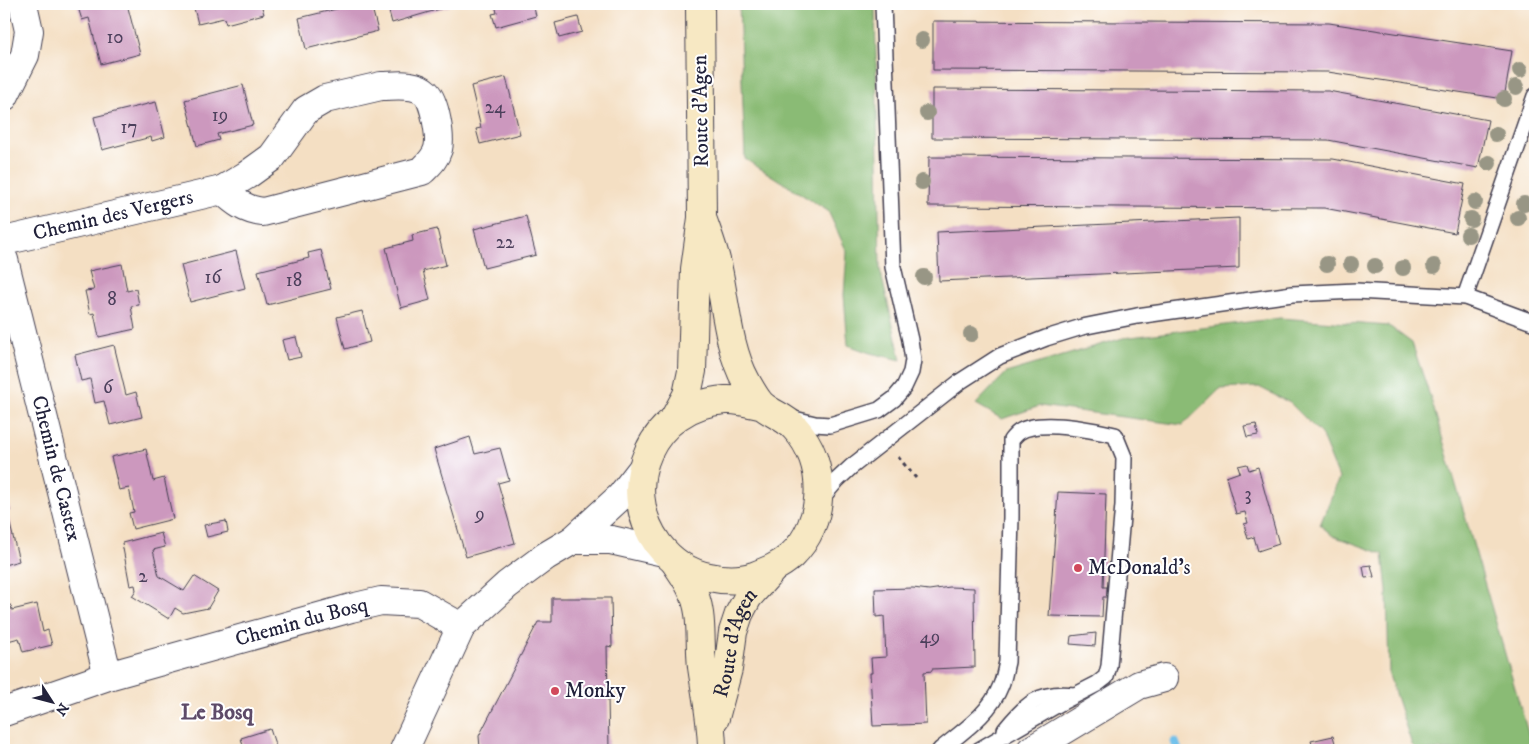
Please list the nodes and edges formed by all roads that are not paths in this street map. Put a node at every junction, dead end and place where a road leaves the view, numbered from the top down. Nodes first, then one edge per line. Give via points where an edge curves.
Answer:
1 (23, 4) edge
2 (700, 4) edge
3 (883, 4) edge
4 (1535, 96) edge
5 (4, 97) edge
6 (222, 190) junction
7 (702, 218) junction
8 (4, 241) edge
9 (4, 260) edge
10 (1465, 297) junction
11 (1535, 323) edge
12 (771, 410) junction
13 (674, 419) junction
14 (642, 469) junction
15 (819, 501) junction
16 (574, 540) junction
17 (669, 557) junction
18 (774, 568) junction
19 (461, 627) junction
20 (108, 676) junction
21 (1164, 678) dead end
22 (4, 712) edge
23 (712, 739) edge
24 (404, 750) edge
25 (940, 750) edge
26 (979, 750) edge
27 (1031, 750) edge

1 - 5 street via 29,32 25,55
2 - 7 main road, Route d'Agen
3 - 12 lane via 893,267 910,340 911,372 894,399 864,416 815,424
4 - 10 lane
6 - 6 street, Chemin des Vergers via 240,206 263,212 422,171 438,150 433,107 426,93 412,86 381,86 324,99 306,110 272,157
6 - 8 street, Chemin des Vergers
7 - 12 main road, Route d'Agen via 718,266 737,358 746,381
7 - 13 main road, Route d'Agen via 695,269 692,370 686,394
9 - 20 street, Chemin de Castex
10 - 11 lane
10 - 15 lane via 1356,291 1292,294 1137,316 1046,338 1000,356 961,381 851,467
12 - 13 main road via 744,401 726,400 689,409
12 - 15 main road, Route d'Agen via 795,428 807,444 819,481
13 - 14 main road, Route d'Agen via 648,450
14 - 16 street via 621,496
14 - 17 main road, Route d'Agen via 639,491 642,513 651,534
15 - 18 main road, Route d'Agen via 814,521 804,540 791,556
16 - 17 street via 611,540
16 - 19 street via 507,585
17 - 18 main road via 698,574 724,580 750,578
17 - 23 main road, Route d'Agen via 692,589 698,609
18 - 23 main road, Route d'Agen via 748,597 739,614
19 - 20 street, Chemin du Bosq via 419,603 381,601
19 - 24 street
20 - 22 street, Chemin du Bosq
21 - 27 street via 1139,685
25 - 26 lane via 982,716 1001,686 1007,662 1011,440 1032,426 1080,428 1115,435 1124,457 1123,505 1106,677

